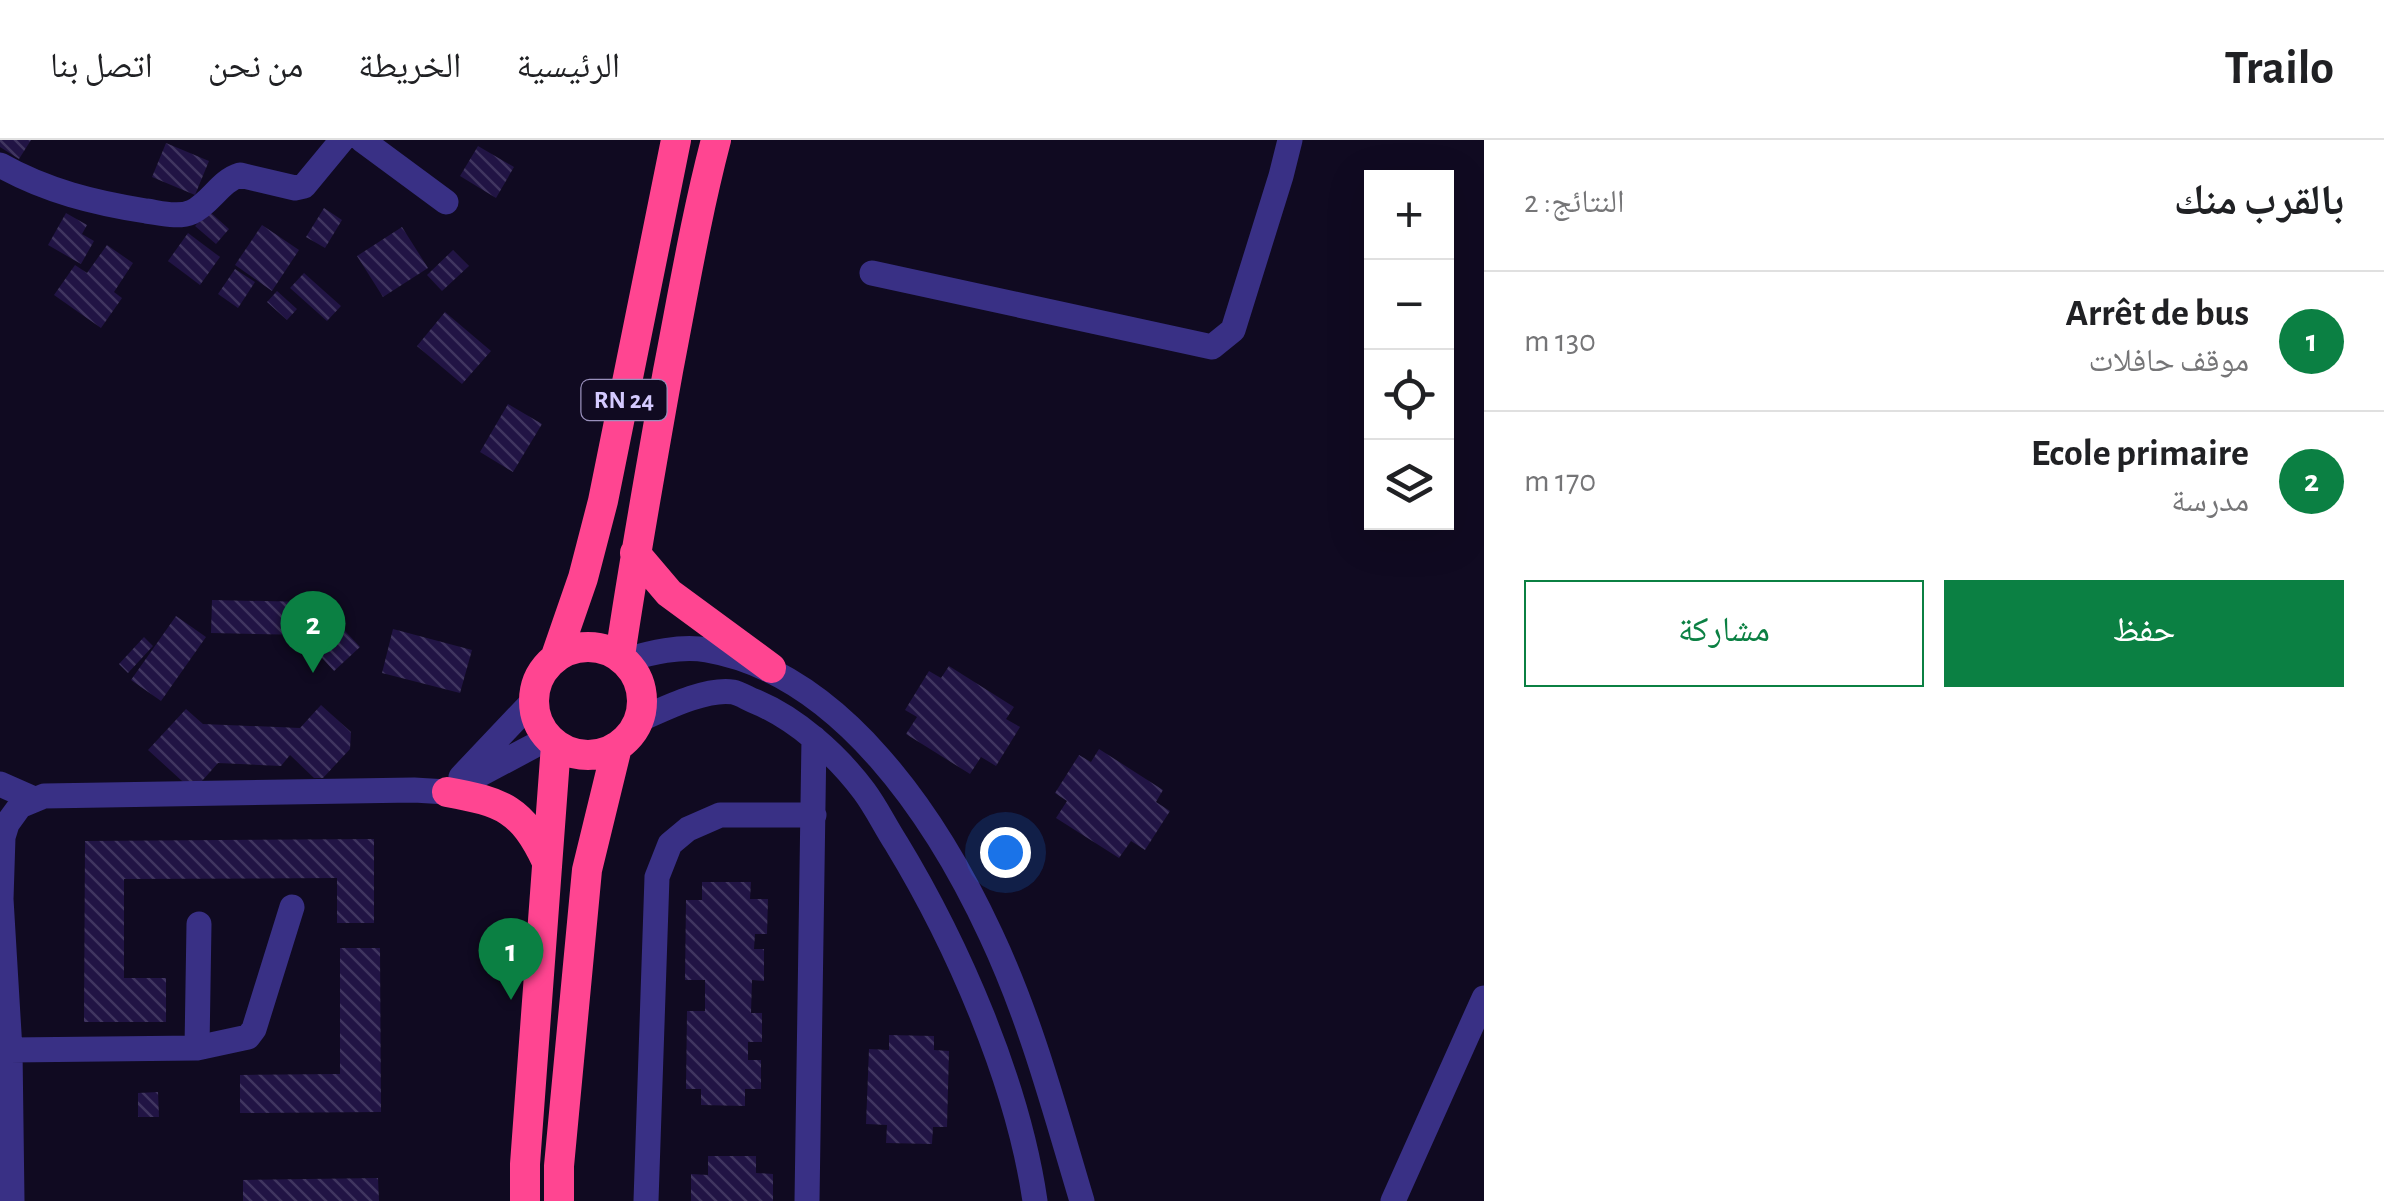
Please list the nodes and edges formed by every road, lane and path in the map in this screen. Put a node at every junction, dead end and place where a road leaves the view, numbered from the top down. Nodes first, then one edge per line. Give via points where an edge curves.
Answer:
1 (342, 140) edge
2 (362, 140) edge
3 (676, 140) edge
4 (716, 140) edge
5 (1290, 140) edge
6 (0, 164) edge
7 (446, 202) dead end
8 (872, 274) dead end
9 (635, 553) junction
10 (556, 656) junction
11 (623, 658) junction
12 (770, 668) junction
13 (533, 701) junction
14 (639, 720) junction
15 (814, 738) junction
16 (553, 743) junction
17 (617, 747) junction
18 (0, 784) edge
19 (447, 792) junction
20 (34, 799) junction
21 (814, 815) junction
22 (547, 862) junction
23 (1, 890) edge
24 (292, 906) dead end
25 (199, 924) dead end
26 (1484, 998) edge
27 (197, 1048) junction
28 (10, 1050) junction
29 (12, 1201) edge
30 (525, 1201) edge
31 (558, 1201) edge
32 (646, 1201) edge
33 (807, 1201) edge
34 (1036, 1201) edge
35 (1082, 1201) edge
36 (1393, 1201) edge

1 - 6 street via 304,186 231,177 208,202 180,216 100,204
2 - 7 street
3 - 10 highway, RN 24 via 603,501
4 - 9 highway, RN 24
5 - 8 street via 1234,330 1212,347
9 - 11 highway, RN 24
9 - 12 highway via 670,593
10 - 11 highway via 588,646
10 - 13 highway via 544,668
11 - 12 street via 705,649
11 - 14 highway via 641,688
12 - 35 street via 820,701 884,762 935,830 991,935 1035,1044
13 - 16 highway
13 - 19 street
14 - 15 street via 692,696 732,692 773,709
14 - 17 highway
15 - 21 street
15 - 34 street via 863,790 962,967 999,1062
16 - 17 highway via 586,756
16 - 19 street via 539,743
16 - 22 highway
17 - 31 highway via 586,870
18 - 20 street
19 - 20 street
19 - 22 highway via 504,806
20 - 23 street via 7,824
21 - 32 street via 720,814 670,844 657,877
21 - 33 street
22 - 30 highway
23 - 28 street
24 - 27 street via 254,1029 248,1037
25 - 27 street
26 - 36 street
27 - 28 street
28 - 29 street

